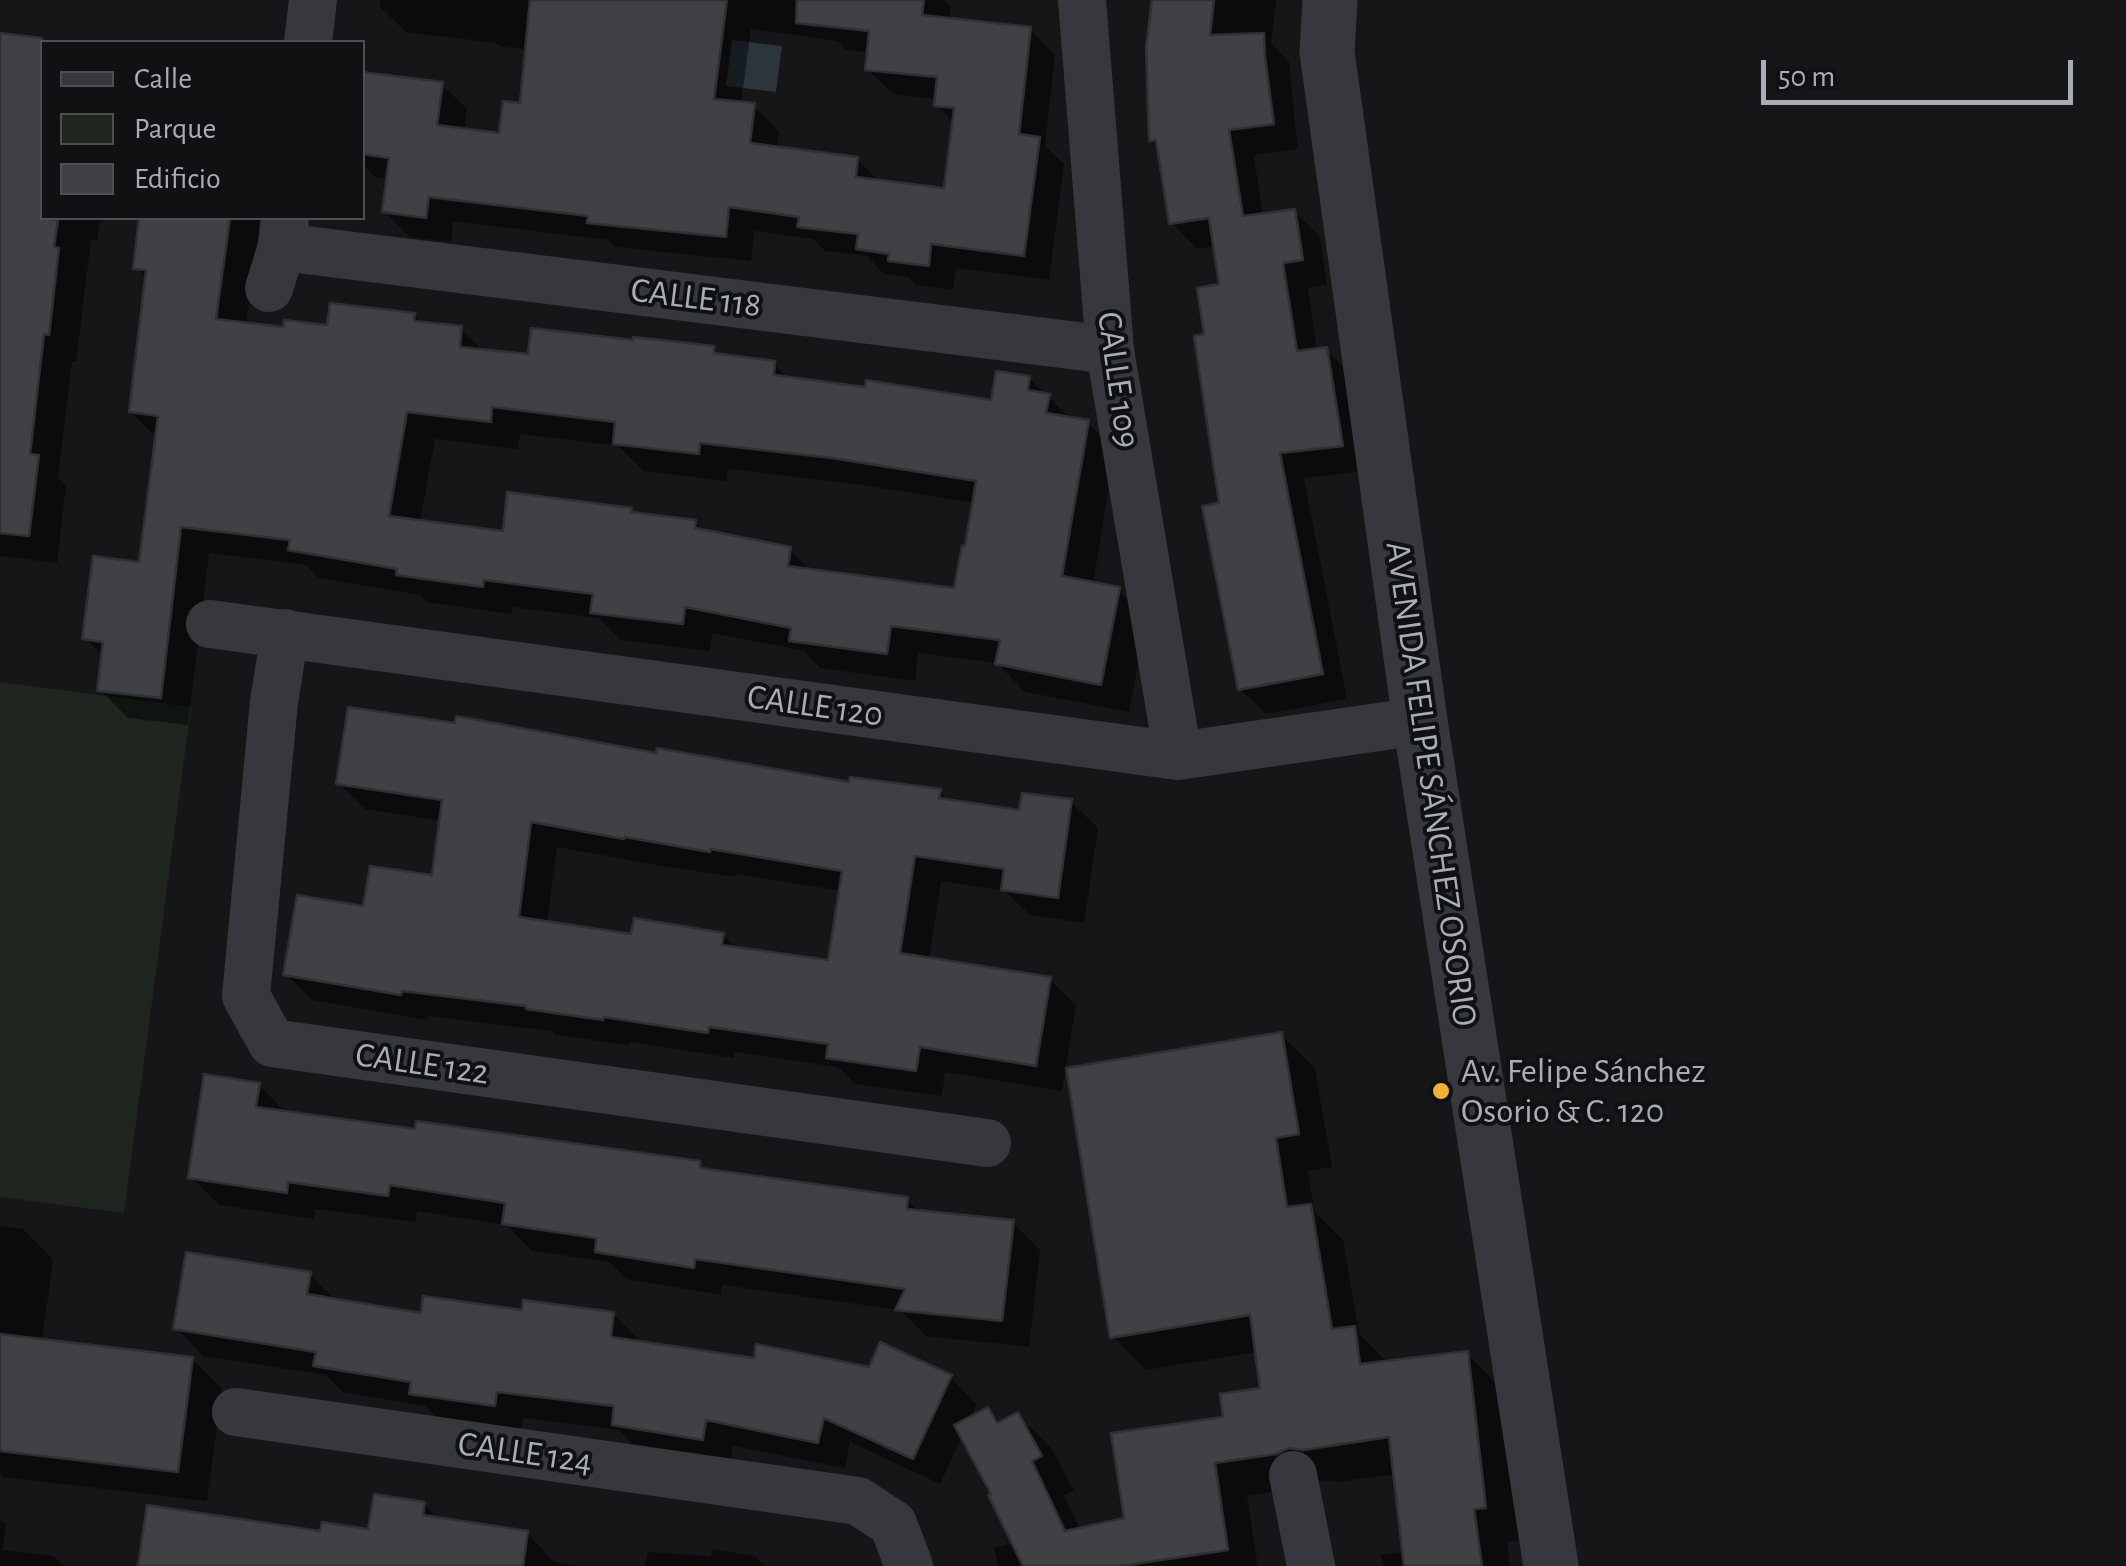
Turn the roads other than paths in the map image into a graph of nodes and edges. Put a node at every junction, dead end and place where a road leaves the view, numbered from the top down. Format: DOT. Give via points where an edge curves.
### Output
graph roads {
  1 [pos="313,0"];
  2 [pos="1082,0"];
  3 [pos="1330,0"];
  4 [pos="308,40"];
  5 [pos="278,251"];
  6 [pos="1110,350"];
  7 [pos="210,624"];
  8 [pos="285,633"];
  9 [pos="1420,721"];
  10 [pos="1178,756"];
  11 [pos="987,1143"];
  12 [pos="236,1412"];
  13 [pos="1293,1475"];
  14 [pos="909,1566"];
  15 [pos="1311,1566"];
  16 [pos="1552,1566"];
  1 -- 4 [label="street"];
  2 -- 6 [label="street, CALLE 109"];
  3 -- 9 [label="street, AVENIDA FELIPE SÁNCHEZ OSORIO" via="1327,52"];
  5 -- 6 [label="street, CALLE 118"];
  6 -- 10 [label="street, CALLE 109"];
  7 -- 8 [label="street, CALLE 120"];
  8 -- 10 [label="street, CALLE 120"];
  8 -- 11 [label="street, CALLE 122" via="246,996 272,1043"];
  9 -- 10 [label="street, CALLE 120"];
  9 -- 16 [label="street, AVENIDA FELIPE SÁNCHEZ OSORIO"];
  12 -- 14 [label="street, CALLE 124" via="858,1500 893,1524"];
  13 -- 15 [label="street"];
}
